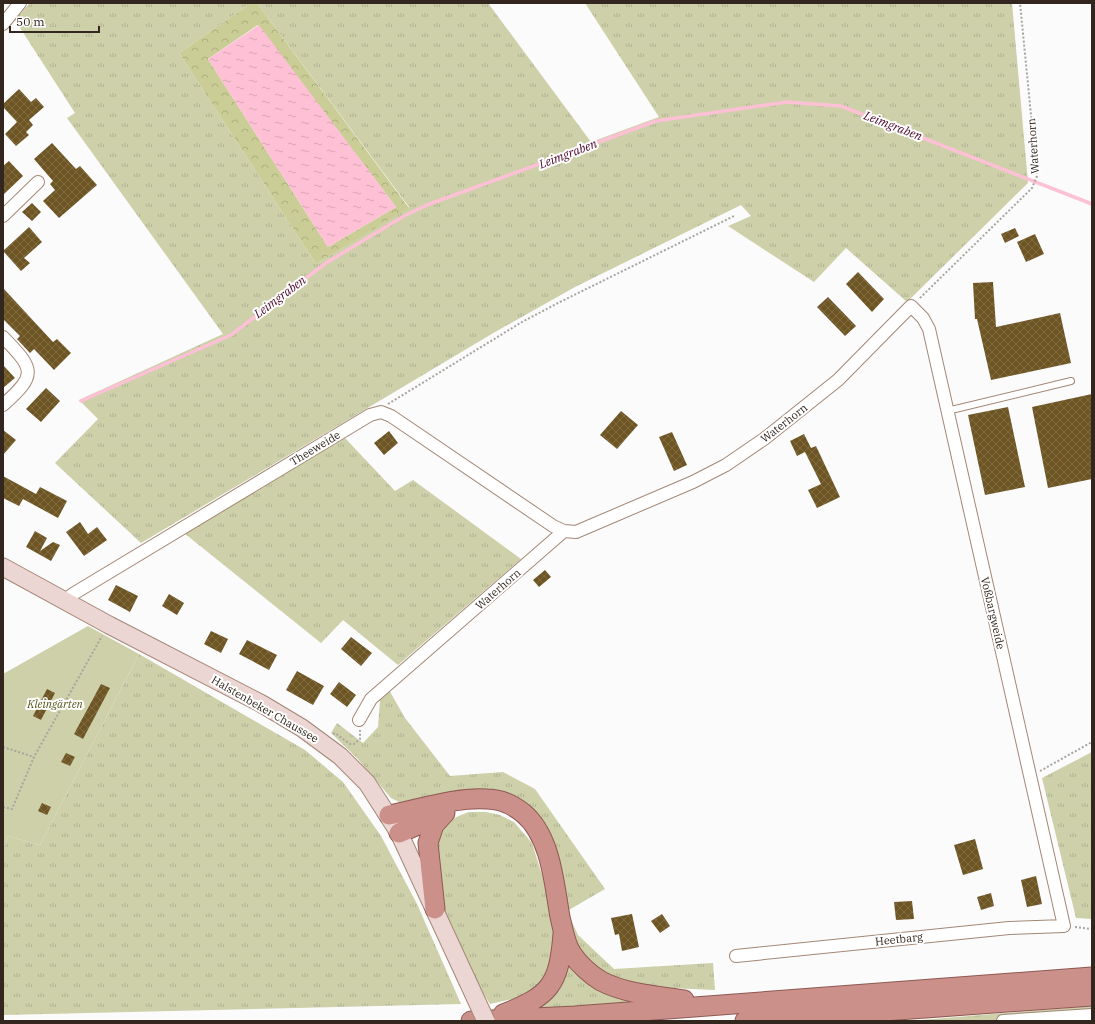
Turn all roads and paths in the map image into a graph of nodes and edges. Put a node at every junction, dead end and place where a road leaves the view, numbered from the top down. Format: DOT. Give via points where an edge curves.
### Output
graph roads {
  1 [pos="20,3"];
  2 [pos="1020,3"];
  3 [pos="3,24"];
  4 [pos="38,182"];
  5 [pos="3,216"];
  6 [pos="734,216"];
  7 [pos="912,306"];
  8 [pos="3,337"];
  9 [pos="1071,381"];
  10 [pos="3,405"];
  11 [pos="947,411"];
  12 [pos="381,412"];
  13 [pos="564,531"];
  14 [pos="3,567"];
  15 [pos="64,601"];
  16 [pos="109,625"];
  17 [pos="359,720"];
  18 [pos="330,735"];
  19 [pos="360,739"];
  20 [pos="1092,742"];
  21 [pos="3,747"];
  22 [pos="34,757"];
  23 [pos="1030,776"];
  24 [pos="474,799"];
  25 [pos="3,807"];
  26 [pos="445,813"];
  27 [pos="389,815"];
  28 [pos="399,833"];
  29 [pos="435,909"];
  30 [pos="1064,926"];
  31 [pos="1092,929"];
  32 [pos="564,932"];
  33 [pos="736,956"];
  34 [pos="1092,976"];
  35 [pos="1092,996"];
  36 [pos="711,1005"];
  37 [pos="1092,1015"];
  38 [pos="481,1021"];
  39 [pos="745,1021"];
  40 [pos="1003,1021"];
  1 -- 3 [label="street"];
  2 -- 7 [label="path, Waterhorn" via="1037,176 1032,188"];
  4 -- 5 [label="street"];
  6 -- 12 [label="path" via="522,322 390,401"];
  7 -- 11 [label="street, Voßbargweide" via="929,329"];
  7 -- 13 [label="street, Waterhorn" via="838,380 764,439 726,465 693,482 576,532"];
  8 -- 10 [label="street" via="24,358 28,376 25,384"];
  9 -- 11 [label="lane"];
  11 -- 23 [label="street, Voßbargweide"];
  12 -- 13 [label="street" via="391,416"];
  12 -- 15 [label="street, Theeweide" via="370,415"];
  13 -- 17 [label="street, Waterhorn" via="371,699"];
  14 -- 15 [label="main road, Halstenbeker Chaussee"];
  15 -- 16 [label="main road, Halstenbeker Chaussee"];
  16 -- 22 [label="path"];
  16 -- 27 [label="main road, Halstenbeker Chaussee" via="262,704 309,732 340,756 367,783"];
  18 -- 19 [label="path" via="335,733 350,744"];
  20 -- 23 [label="path"];
  21 -- 22 [label="path"];
  22 -- 25 [label="path" via="12,809"];
  23 -- 30 [label="street, Voßbargweide"];
  24 -- 26 [label="highway"];
  24 -- 27 [label="highway" via="427,805"];
  24 -- 32 [label="highway" via="488,798 510,804 527,816 538,830 545,846"];
  26 -- 28 [label="highway"];
  26 -- 29 [label="highway" via="434,825 428,843"];
  27 -- 28 [label="main road, Halstenbeker Chaussee"];
  28 -- 29 [label="main road, Halstenbeker Chaussee"];
  29 -- 38 [label="main road, Halstenbeker Chaussee, bridge" via="467,980"];
  30 -- 31 [label="path"];
  30 -- 33 [label="street, Heetbarg" via="1009,928"];
  32 -- 36 [label="highway" via="572,954 601,981 628,990"];
  32 -- 38 [label="highway" via="558,970 545,991 528,1004"];
  34 -- 36 [label="highway"];
  35 -- 39 [label="highway"];
  36 -- 38 [label="highway"];
  37 -- 40 [label="street"];
}
